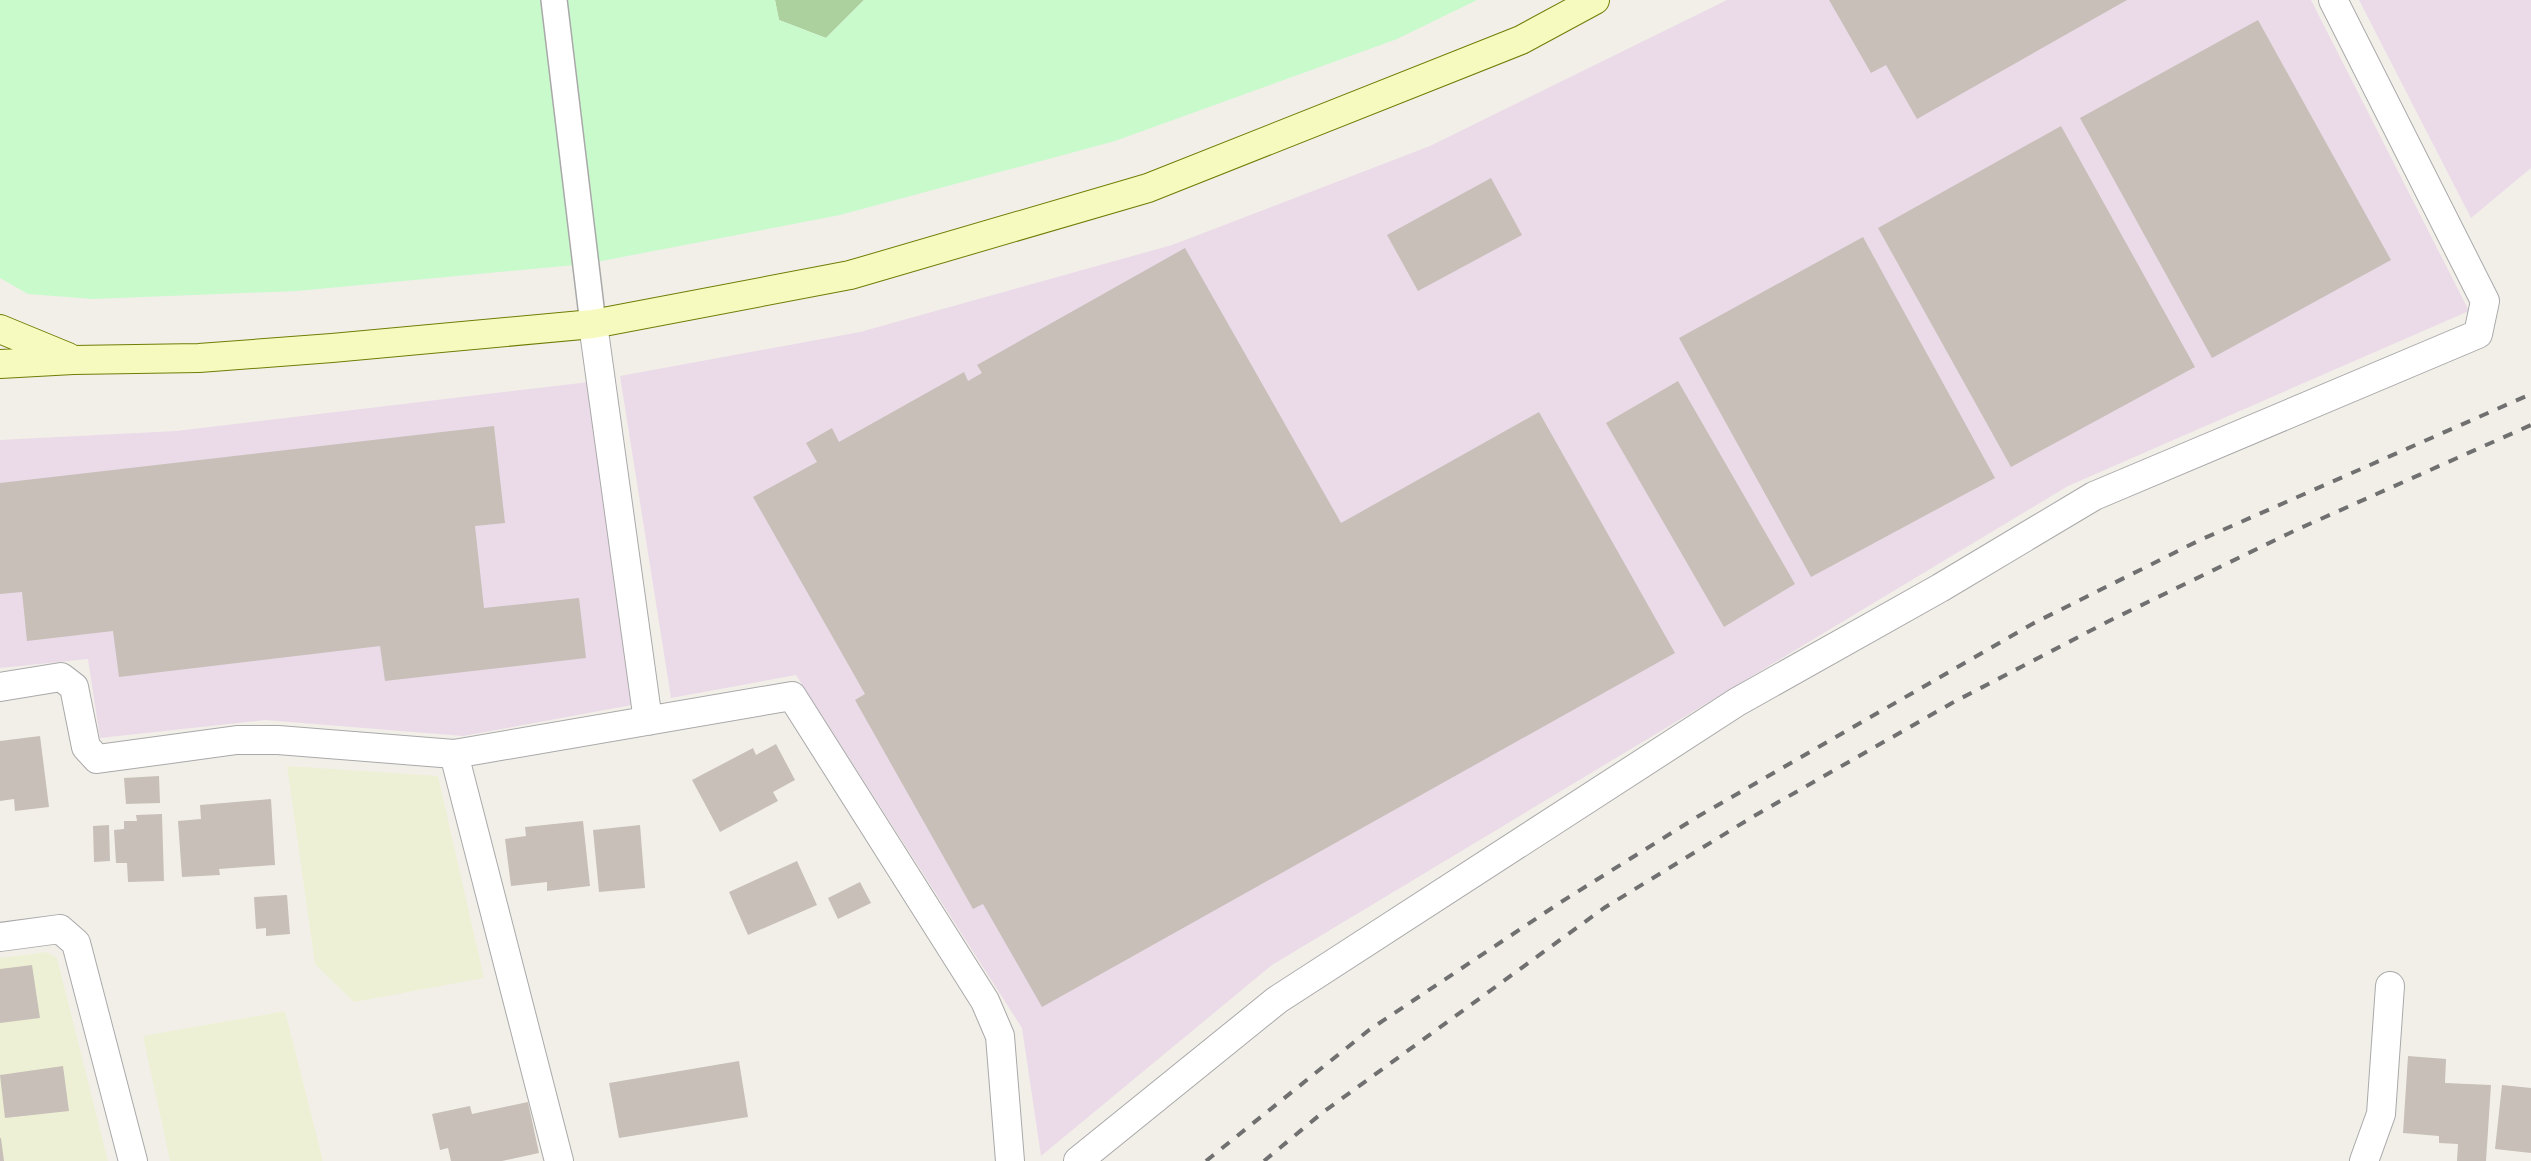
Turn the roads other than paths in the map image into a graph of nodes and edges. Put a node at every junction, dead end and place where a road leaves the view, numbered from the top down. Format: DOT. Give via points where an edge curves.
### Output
graph roads {
  1 [pos="554,0"];
  2 [pos="1595,0"];
  3 [pos="2333,0"];
  4 [pos="593,324"];
  5 [pos="0,329"];
  6 [pos="73,360"];
  7 [pos="0,364"];
  8 [pos="0,686"];
  9 [pos="648,721"];
  10 [pos="454,754"];
  11 [pos="0,937"];
  12 [pos="2390,986"];
  13 [pos="132,1161"];
  14 [pos="559,1161"];
  15 [pos="1010,1161"];
  16 [pos="1078,1161"];
  17 [pos="2364,1161"];
  1 -- 4 [label="lane"];
  2 -- 4 [label="street" via="1521,40 1148,188 850,275"];
  3 -- 16 [label="street" via="2485,301 2478,334 2094,496 1940,588 1737,702 1278,1000"];
  4 -- 6 [label="street" via="199,358"];
  4 -- 9 [label="street"];
  5 -- 6 [label="street"];
  6 -- 7 [label="street"];
  8 -- 10 [label="street" via="61,677 74,687 86,748 97,759 236,740 278,740"];
  9 -- 10 [label="street"];
  9 -- 15 [label="street" via="792,696 985,1001 1000,1036"];
  10 -- 14 [label="street"];
  11 -- 13 [label="street" via="60,929 76,943"];
  12 -- 17 [label="street" via="2381,1114"];
}
